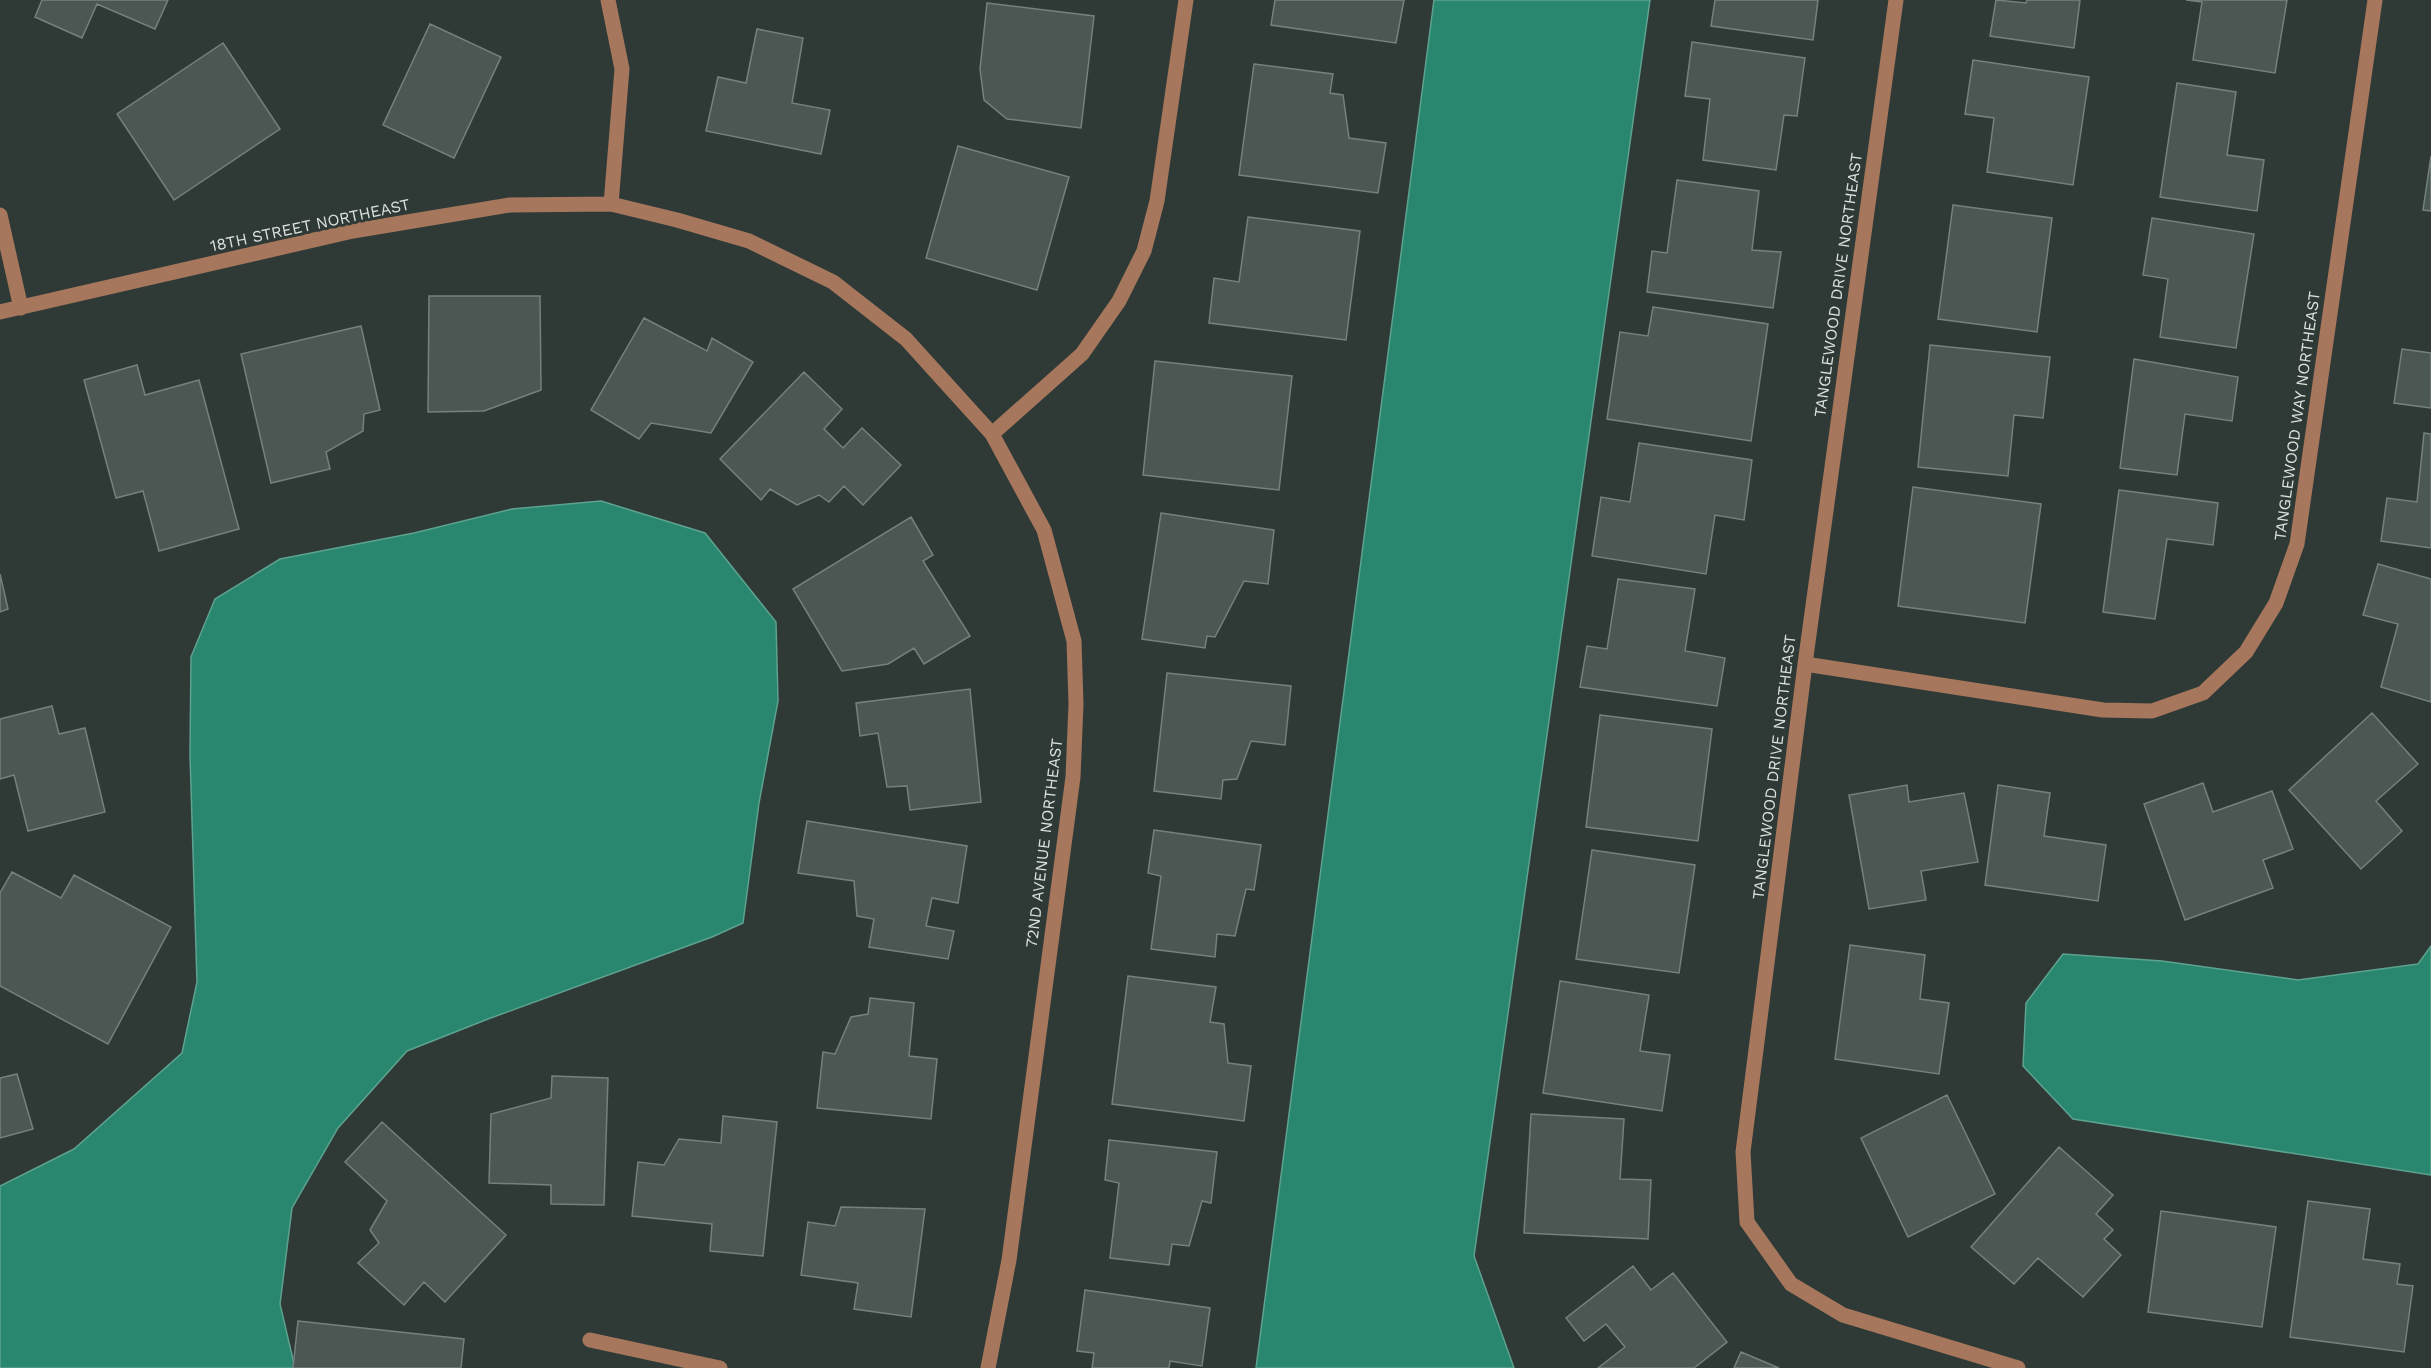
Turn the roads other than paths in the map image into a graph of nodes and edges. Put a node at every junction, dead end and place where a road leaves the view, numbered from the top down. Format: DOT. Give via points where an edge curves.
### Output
graph roads {
  1 [pos="608,0"];
  2 [pos="1186,0"];
  3 [pos="1896,0"];
  4 [pos="2375,0"];
  5 [pos="610,204"];
  6 [pos="0,215"];
  7 [pos="21,308"];
  8 [pos="0,312"];
  9 [pos="992,434"];
  10 [pos="1805,664"];
  11 [pos="590,1340"];
  12 [pos="720,1368"];
  13 [pos="988,1368"];
  14 [pos="2018,1368"];
  1 -- 5 [label="street" via="622,69"];
  2 -- 9 [label="street" via="1157,201 1143,251 1119,301 1082,354"];
  3 -- 10 [label="street, TANGLEWOOD DRIVE NORTHEAST"];
  4 -- 10 [label="street, TANGLEWOOD WAY NORTHEAST" via="2297,544 2276,603 2246,652 2203,693 2152,711 2103,710"];
  5 -- 7 [label="street, 18TH STREET NORTHEAST" via="510,205 353,231"];
  5 -- 9 [label="street, 18TH STREET NORTHEAST" via="749,241 833,282 906,339"];
  6 -- 7 [label="street"];
  7 -- 8 [label="street, 18TH STREET NORTHEAST"];
  9 -- 13 [label="street, 72ND AVENUE NORTHEAST" via="1044,530 1074,641 1076,704 1073,777 1009,1260"];
  10 -- 14 [label="street, TANGLEWOOD DRIVE NORTHEAST" via="1743,1152 1747,1222 1791,1284 1843,1315"];
  11 -- 12 [label="street"];
}
